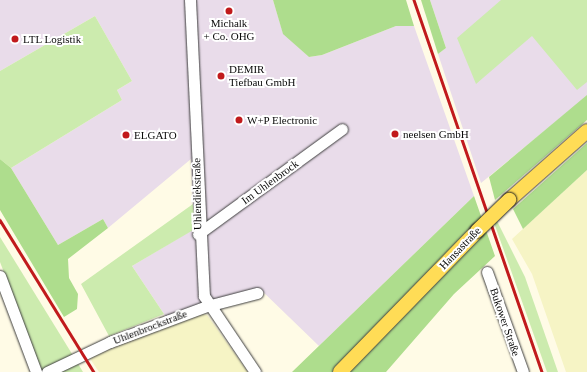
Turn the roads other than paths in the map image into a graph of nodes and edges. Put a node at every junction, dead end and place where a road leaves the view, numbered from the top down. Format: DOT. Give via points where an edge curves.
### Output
graph roads {
  1 [pos="190,0"];
  2 [pos="342,129"];
  3 [pos="587,131"];
  4 [pos="198,234"];
  5 [pos="488,272"];
  6 [pos="0,276"];
  7 [pos="257,293"];
  8 [pos="207,306"];
  9 [pos="36,372"];
  10 [pos="47,372"];
  11 [pos="255,372"];
  12 [pos="340,372"];
  13 [pos="523,372"];
  1 -- 4 [label="street, Uhlendiekstraße"];
  2 -- 4 [label="street, Im Uhlenbrock"];
  3 -- 12 [label="main road, Hansastraße, bridge" via="476,231"];
  4 -- 8 [label="street, Uhlendiekstraße"];
  5 -- 13 [label="street, Bukower Straße"];
  6 -- 9 [label="street"];
  7 -- 8 [label="street, Uhlenbrockstraße"];
  8 -- 10 [label="street, Uhlenbrockstraße" via="110,342"];
  8 -- 11 [label="street, Uhlendiekstraße"];
}
